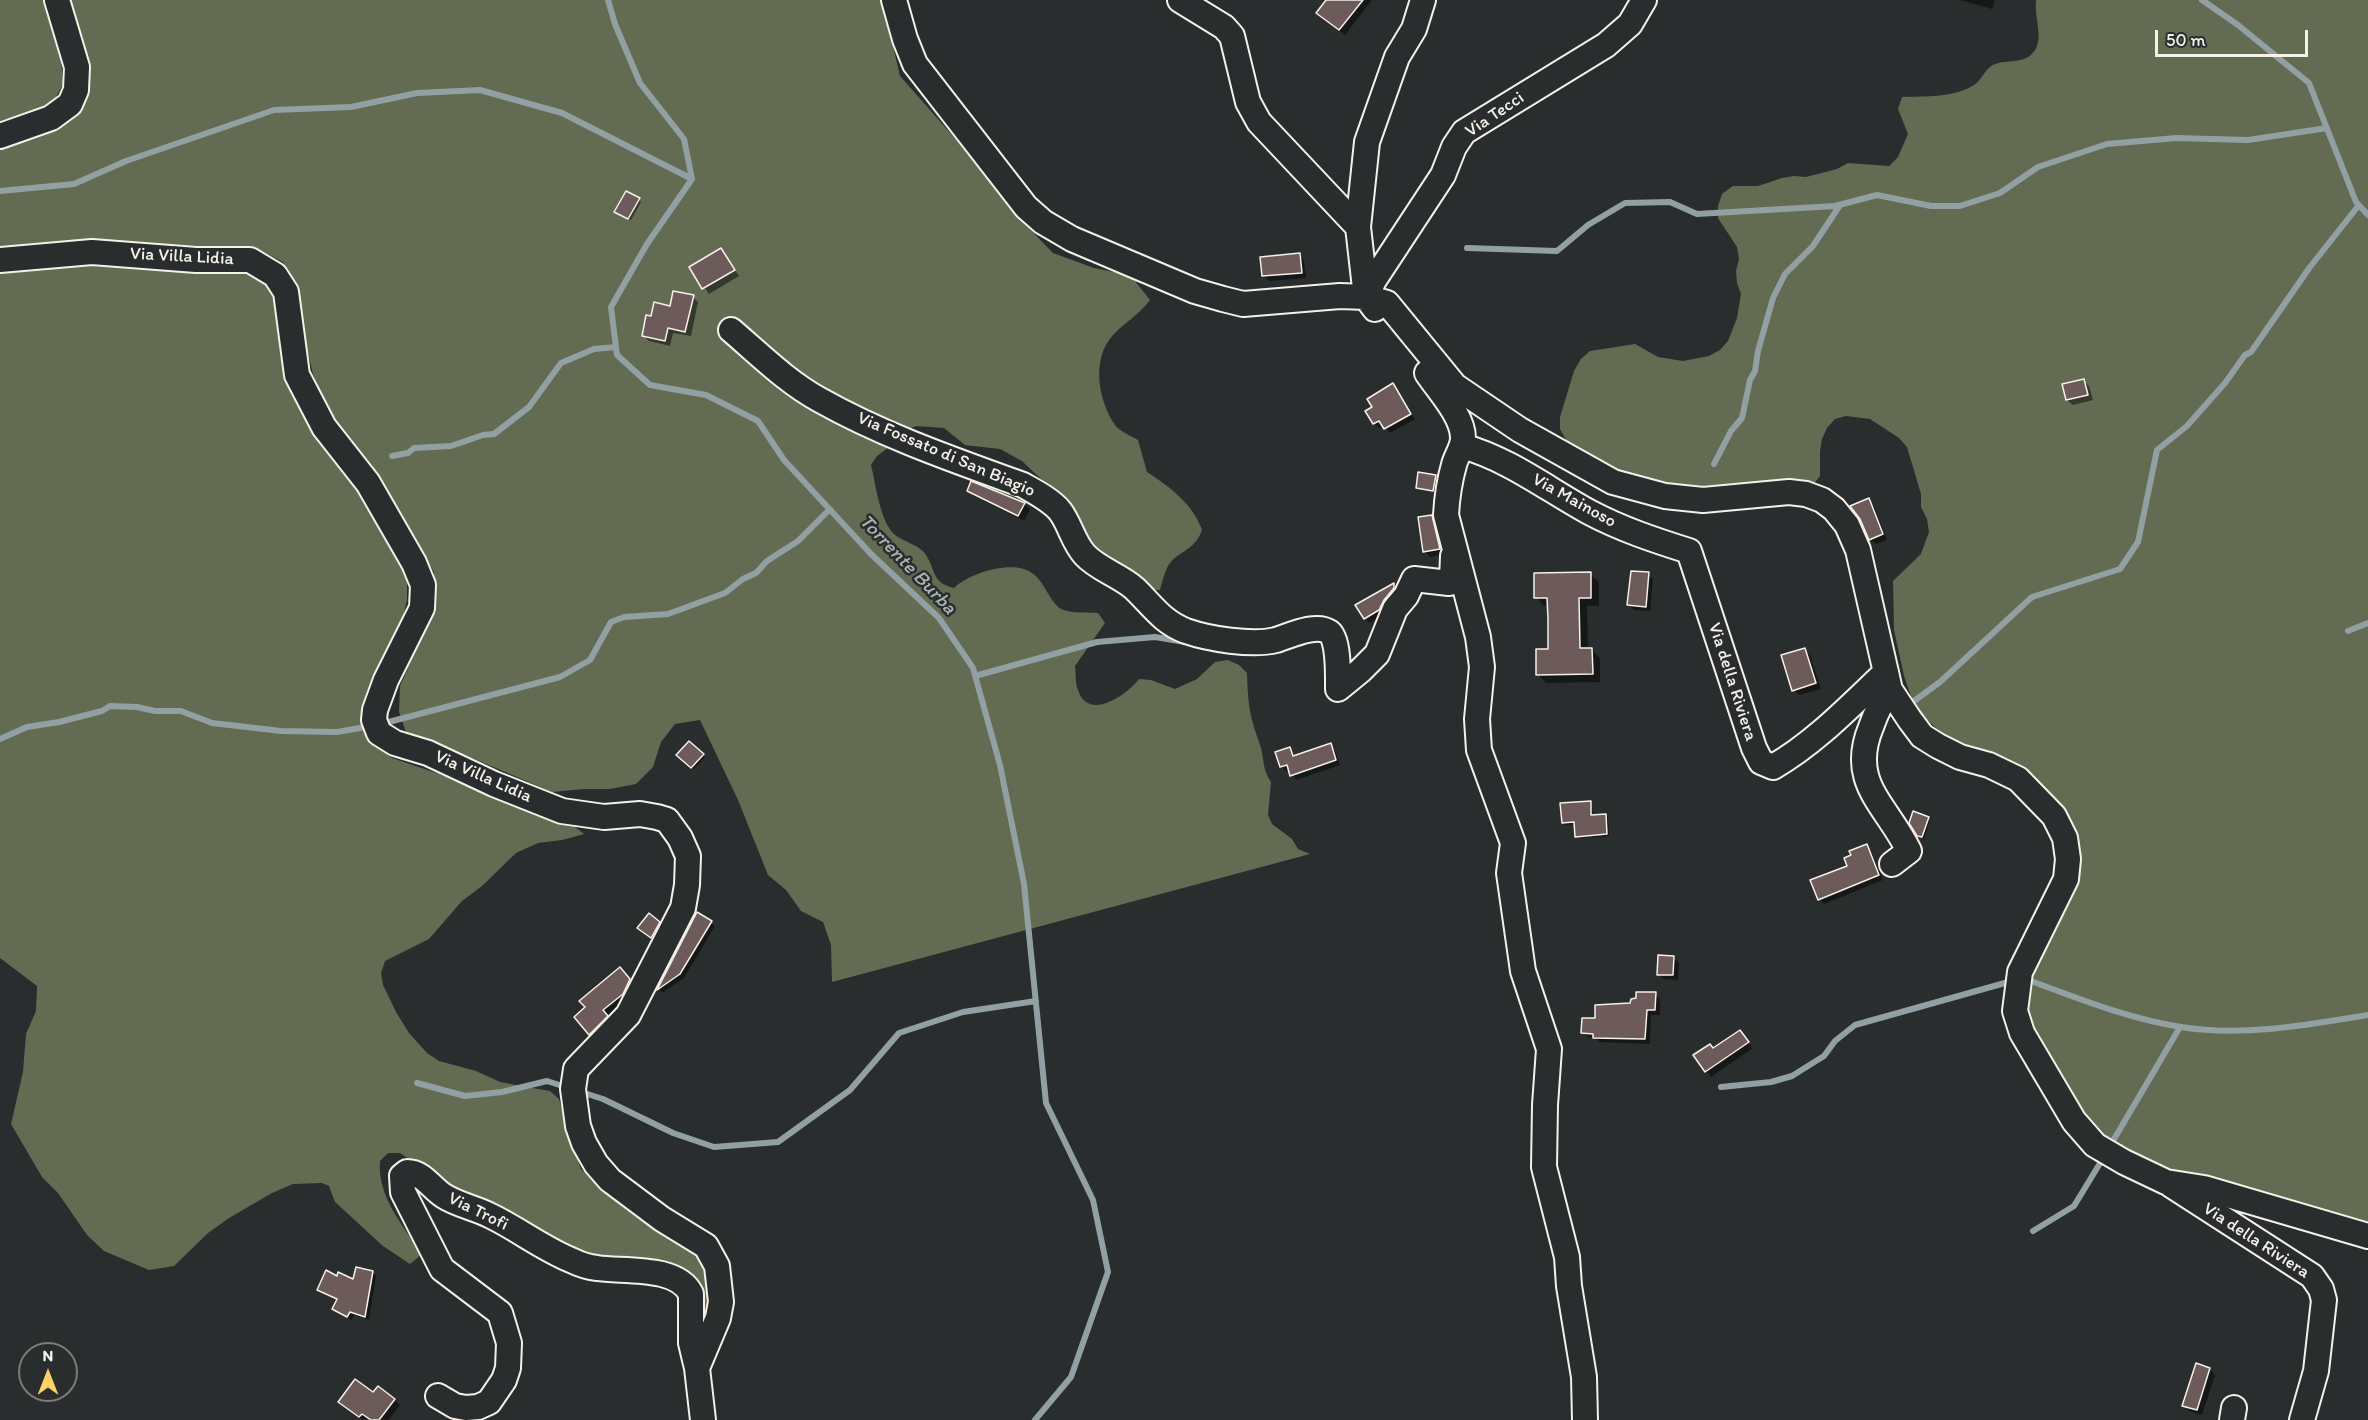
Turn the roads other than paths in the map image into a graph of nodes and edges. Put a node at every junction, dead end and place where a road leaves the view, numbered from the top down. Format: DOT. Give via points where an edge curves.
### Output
graph roads {
  1 [pos="57,0"];
  2 [pos="894,0"];
  3 [pos="1180,0"];
  4 [pos="1424,0"];
  5 [pos="1644,0"];
  6 [pos="0,136"];
  7 [pos="1358,227"];
  8 [pos="0,260"];
  9 [pos="1366,297"];
  10 [pos="731,330"];
  11 [pos="1462,446"];
  12 [pos="1454,549"];
  13 [pos="1689,550"];
  14 [pos="1888,681"];
  15 [pos="1892,864"];
  16 [pos="2166,1182"];
  17 [pos="2368,1236"];
  18 [pos="697,1368"];
  19 [pos="438,1396"];
  20 [pos="703,1420"];
  21 [pos="1585,1420"];
  22 [pos="2302,1420"];
  1 -- 6 [label="street" via="77,68 76,90 70,104 51,118"];
  2 -- 9 [label="street" via="915,64 1011,190 1043,222 1072,239 1195,291 1243,304"];
  3 -- 7 [label="street" via="1232,36 1248,102 1259,122"];
  4 -- 7 [label="street" via="1414,29 1397,57 1367,142"];
  5 -- 9 [label="street, Via Tecci" via="1630,24 1606,45 1464,132 1443,175"];
  7 -- 9 [label="street"];
  8 -- 18 [label="street, Via Villa Lidia" via="92,252 250,260 276,275 286,292 297,375 324,427 368,483 423,585 422,608 375,710 379,733 562,811 603,817 657,817 667,820 680,838 688,856 683,908 628,1015 576,1069 573,1089 578,1126 596,1164 610,1180 706,1246 713,1256 720,1277 721,1302"];
  9 -- 11 [label="street" via="1418,360 1450,407 1460,426"];
  9 -- 14 [label="street" via="1387,303 1455,386 1520,430 1613,482 1665,496 1703,500 1789,492 1822,500 1847,525 1858,550"];
  10 -- 12 [label="street, Via Fossato di San Biagio" via="819,400 922,448 1038,493 1060,510 1086,556 1133,587 1172,626 1197,635 1251,643 1276,640 1294,632 1330,632 1337,657 1338,689 1377,654 1395,609 1414,579 1449,583 1452,580"];
  11 -- 12 [label="street" via="1447,495 1446,515"];
  11 -- 13 [label="street, Via Mainoso" via="1487,453 1590,512 1641,536"];
  12 -- 21 [label="street" via="1478,637 1482,667 1477,718 1479,750 1514,843 1509,873 1523,971 1549,1049 1544,1167 1567,1257 1584,1377"];
  13 -- 14 [label="street, Via della Riviera" via="1761,762 1773,767 1786,760 1846,709"];
  14 -- 15 [label="street" via="1862,755 1868,783 1909,851"];
  14 -- 16 [label="street" via="1922,736 1960,757 1989,765 2018,780 2054,816 2065,838 2066,879 2020,972 2017,1023 2074,1121 2095,1145"];
  16 -- 17 [label="street" via="2204,1188"];
  16 -- 22 [label="street, Via della Riviera" via="2307,1272 2321,1289 2324,1300 2316,1371"];
  18 -- 19 [label="street, Via Trofi" via="691,1343 691,1294 683,1284 658,1272 599,1268 572,1261 491,1216 444,1197 419,1175 407,1172 402,1176 403,1192 442,1269 500,1313 509,1343 504,1380 489,1402 466,1408"];
  18 -- 20 [label="street, Via Villa Lidia"];
}
